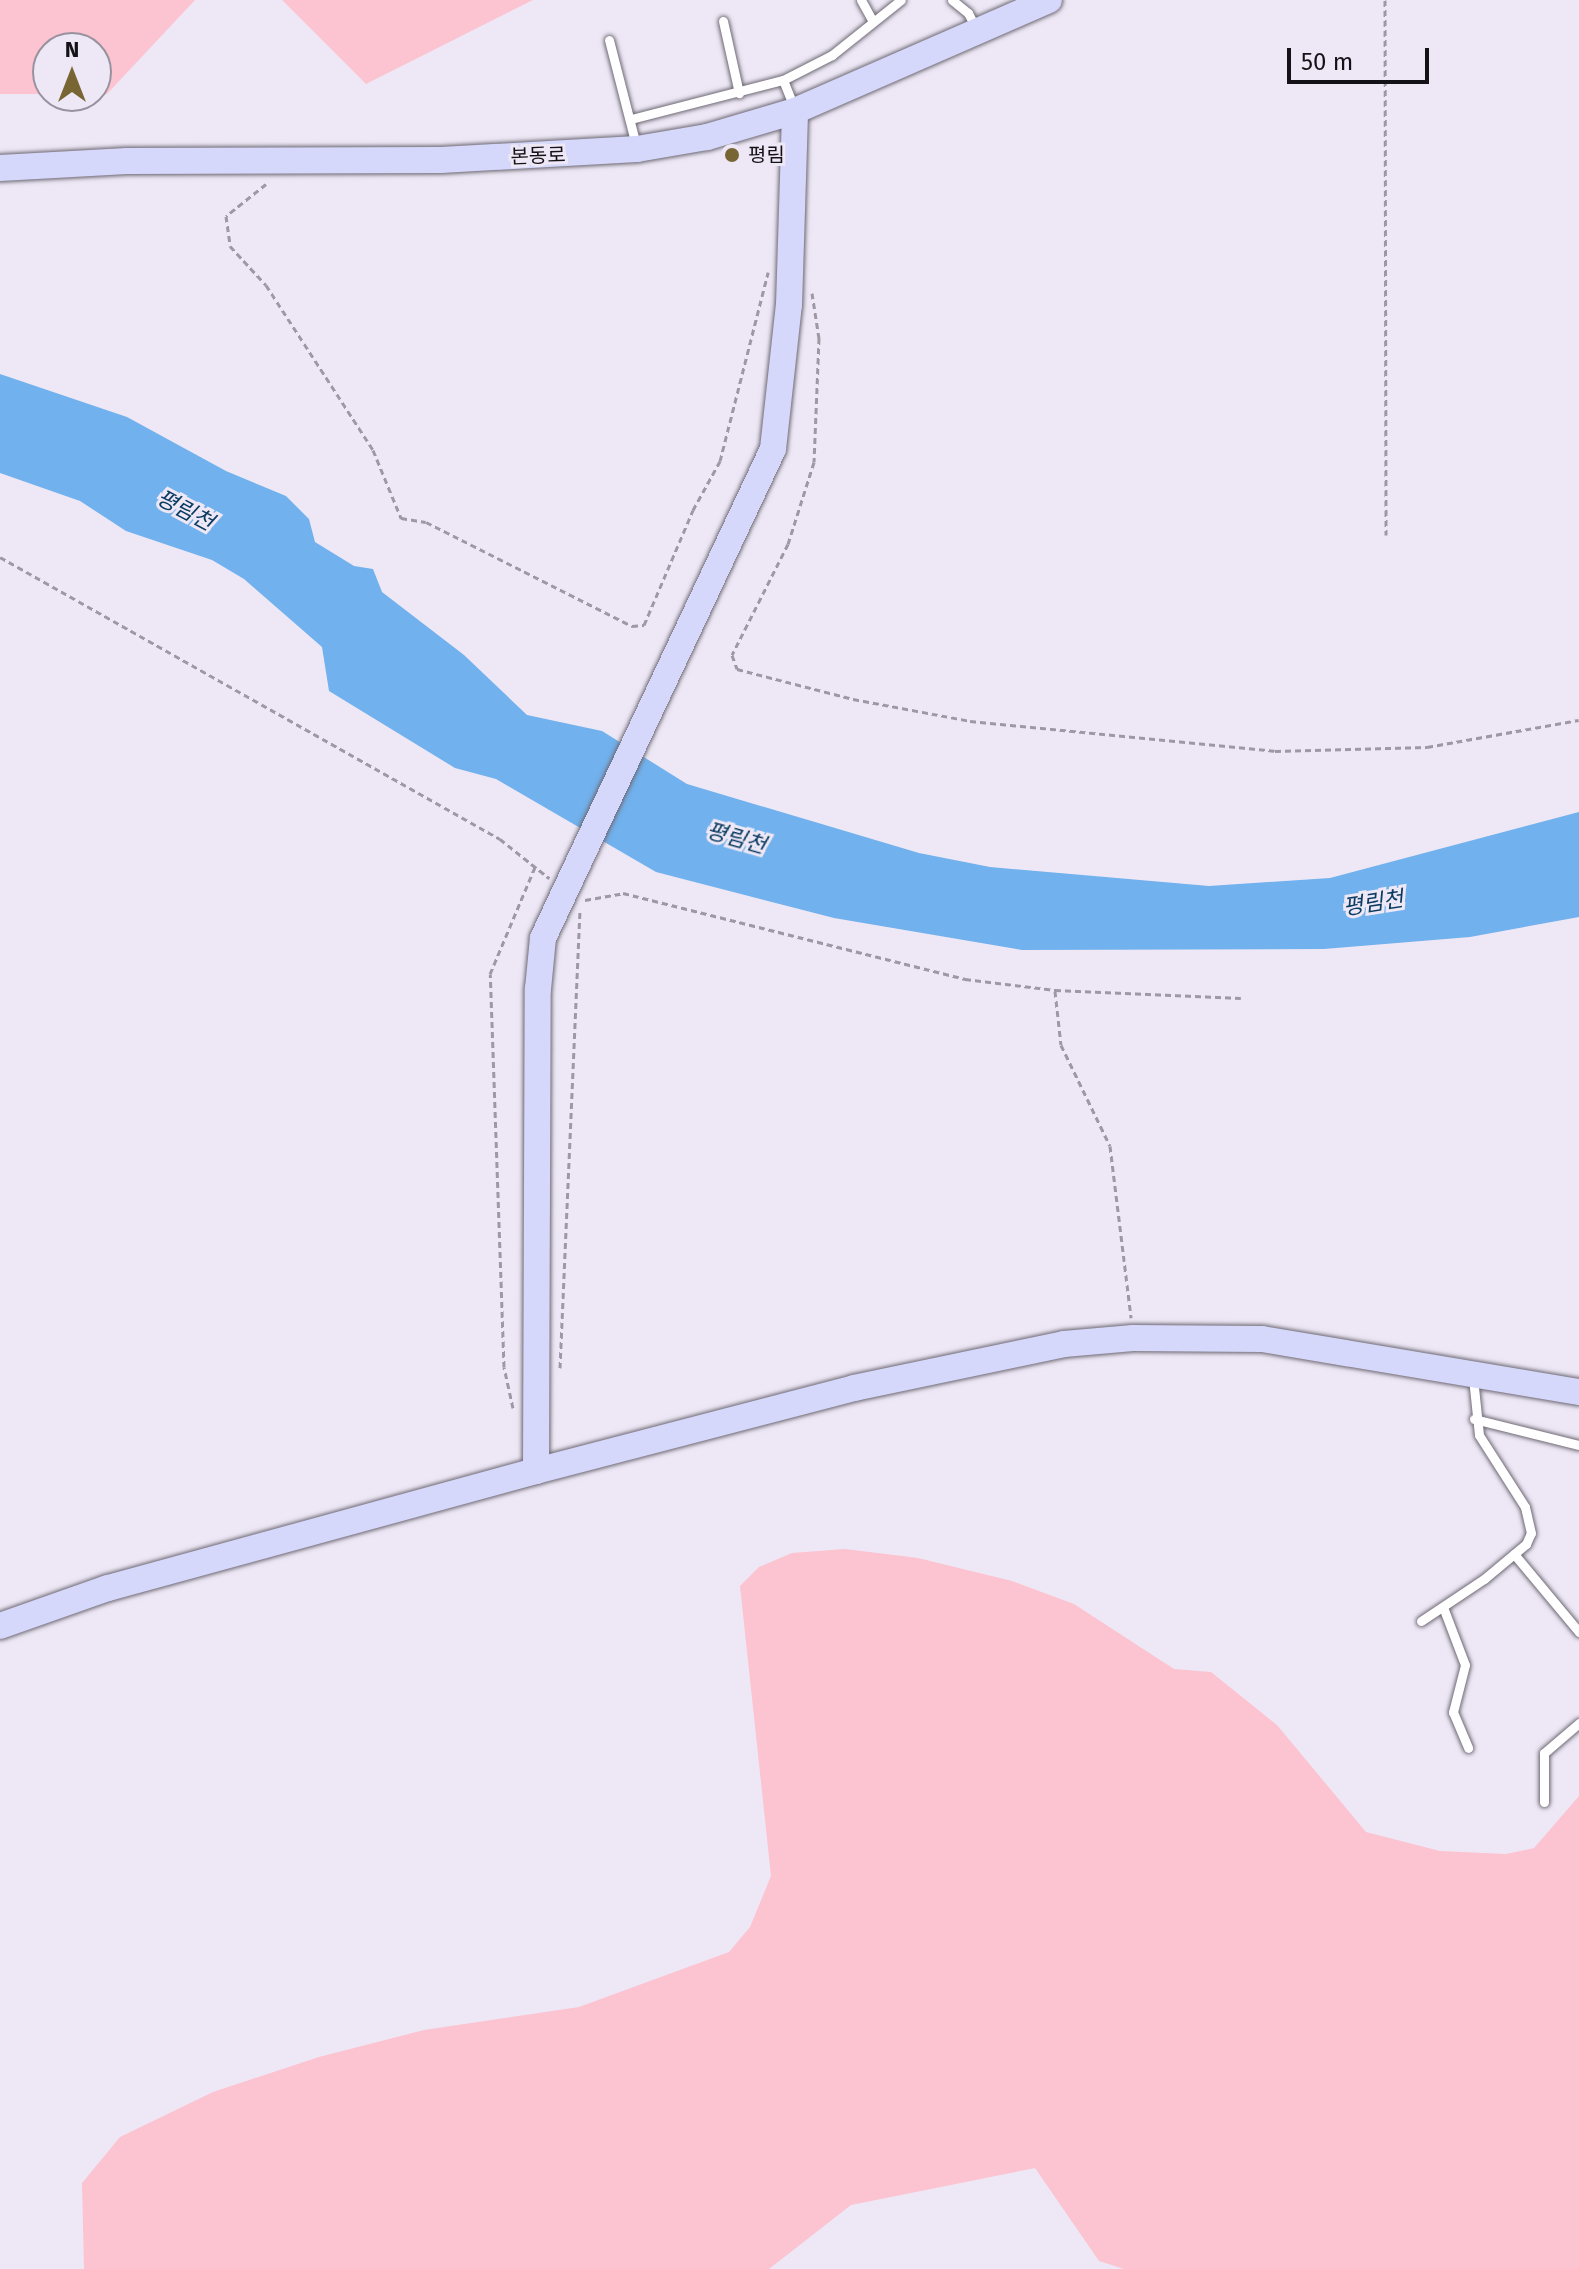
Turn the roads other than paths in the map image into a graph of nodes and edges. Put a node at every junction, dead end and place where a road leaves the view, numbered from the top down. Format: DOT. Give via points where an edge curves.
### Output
graph roads {
  1 [pos="861,0"];
  2 [pos="901,0"];
  3 [pos="952,0"];
  4 [pos="1049,0"];
  5 [pos="872,20"];
  6 [pos="723,21"];
  7 [pos="978,32"];
  8 [pos="609,40"];
  9 [pos="783,80"];
  10 [pos="739,93"];
  11 [pos="795,111"];
  12 [pos="631,119"];
  13 [pos="637,149"];
  14 [pos="0,168"];
  15 [pos="1473,1373"];
  16 [pos="1579,1392"];
  17 [pos="1474,1419"];
  18 [pos="1579,1445"];
  19 [pos="536,1471"];
  20 [pos="1514,1554"];
  21 [pos="1443,1607"];
  22 [pos="1421,1621"];
  23 [pos="0,1626"];
  24 [pos="1579,1632"];
  25 [pos="1579,1723"];
  26 [pos="1468,1748"];
  27 [pos="1544,1802"];
  1 -- 5 [label="lane"];
  2 -- 5 [label="lane"];
  3 -- 7 [label="lane" via="968,13"];
  4 -- 7 [label="street, 본동로"];
  5 -- 9 [label="lane" via="832,55"];
  6 -- 10 [label="lane"];
  7 -- 11 [label="street, 본동로"];
  8 -- 12 [label="lane"];
  9 -- 10 [label="lane"];
  9 -- 11 [label="lane"];
  10 -- 12 [label="lane"];
  11 -- 13 [label="street, 본동로" via="707,137"];
  11 -- 19 [label="street" via="784,378 773,449 543,938 538,989"];
  12 -- 13 [label="lane"];
  13 -- 14 [label="street, 본동로"];
  15 -- 16 [label="street"];
  15 -- 17 [label="lane"];
  15 -- 19 [label="street" via="1262,1339 1133,1338 1064,1344 941,1369"];
  17 -- 18 [label="lane"];
  17 -- 20 [label="lane" via="1485,1448 1531,1521 1526,1544"];
  19 -- 23 [label="street" via="124,1584"];
  20 -- 21 [label="lane"];
  20 -- 24 [label="lane"];
  21 -- 22 [label="lane"];
  21 -- 26 [label="lane" via="1465,1665 1453,1712"];
  25 -- 27 [label="lane" via="1560,1734 1544,1753"];
}
